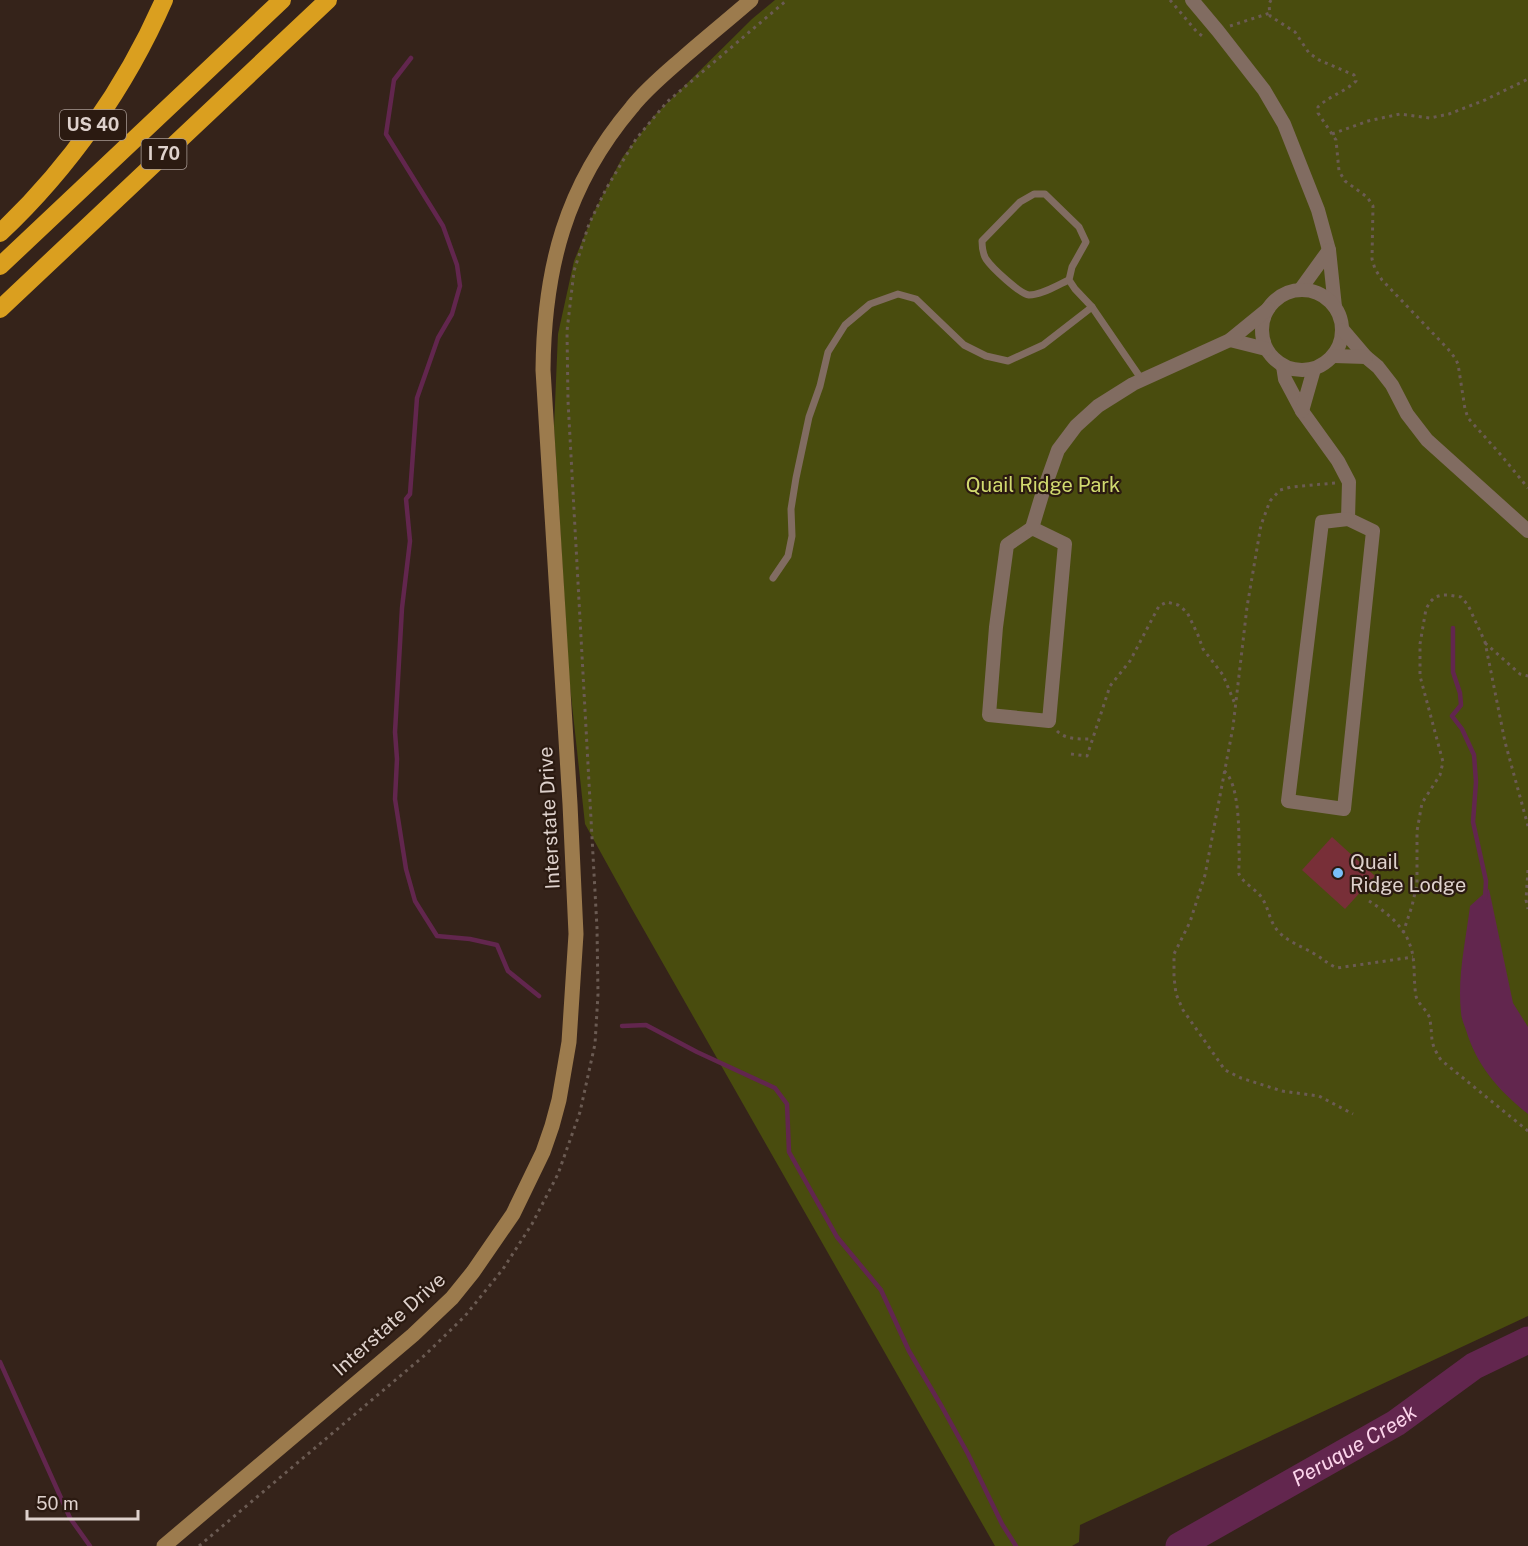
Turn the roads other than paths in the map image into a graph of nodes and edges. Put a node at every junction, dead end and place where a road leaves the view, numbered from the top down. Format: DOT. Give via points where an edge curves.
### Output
graph roads {
  1 [pos="164,0"];
  2 [pos="282,0"];
  3 [pos="328,0"];
  4 [pos="752,0"];
  5 [pos="1192,0"];
  6 [pos="0,233"];
  7 [pos="1329,250"];
  8 [pos="0,266"];
  9 [pos="1069,280"];
  10 [pos="1300,290"];
  11 [pos="1092,307"];
  12 [pos="1335,307"];
  13 [pos="0,309"];
  14 [pos="1268,309"];
  15 [pos="1343,330"];
  16 [pos="1230,340"];
  17 [pos="1266,349"];
  18 [pos="1334,356"];
  19 [pos="1366,357"];
  20 [pos="1283,366"];
  21 [pos="1314,369"];
  22 [pos="1142,380"];
  23 [pos="1302,411"];
  24 [pos="1348,519"];
  25 [pos="1032,528"];
  26 [pos="1528,531"];
  27 [pos="773,578"];
  28 [pos="164,1546"];
  1 -- 6 [label="highway, US 40" via="125,77 90,130 56,175"];
  2 -- 8 [label="highway, I 70"];
  3 -- 13 [label="highway, I 70"];
  4 -- 28 [label="main road, Interstate Drive" via="649,88 615,128 574,198 552,269 544,318 543,370 576,934 569,1042 559,1100 543,1152 513,1214 452,1298"];
  5 -- 7 [label="street" via="1264,90 1284,124 1318,210"];
  7 -- 10 [label="street"];
  7 -- 12 [label="street"];
  9 -- 9 [label="lane" via="1086,242 1078,227 1045,194 1034,194 1020,202 982,241 985,258 1027,295"];
  9 -- 11 [label="lane"];
  10 -- 12 [label="street" via="1325,297"];
  10 -- 14 [label="street" via="1277,299"];
  11 -- 22 [label="lane"];
  11 -- 27 [label="lane" via="1043,345 1008,361 964,345 916,299 898,294 870,304 845,325 828,352 809,417 791,509 788,556"];
  12 -- 15 [label="street"];
  14 -- 16 [label="street"];
  14 -- 17 [label="street" via="1262,328"];
  15 -- 18 [label="street"];
  15 -- 19 [label="street"];
  16 -- 17 [label="street"];
  16 -- 22 [label="street"];
  17 -- 20 [label="street"];
  18 -- 19 [label="street"];
  18 -- 21 [label="street"];
  19 -- 26 [label="street" via="1392,385 1427,440"];
  20 -- 21 [label="street"];
  20 -- 23 [label="street" via="1285,379"];
  21 -- 23 [label="street"];
  22 -- 25 [label="street" via="1098,406 1058,450"];
  23 -- 24 [label="street" via="1349,482"];
  24 -- 24 [label="street" via="1322,522 1288,801 1344,809 1373,531"];
  25 -- 25 [label="street" via="1007,545 988,715 1049,721 1065,544"];
}
